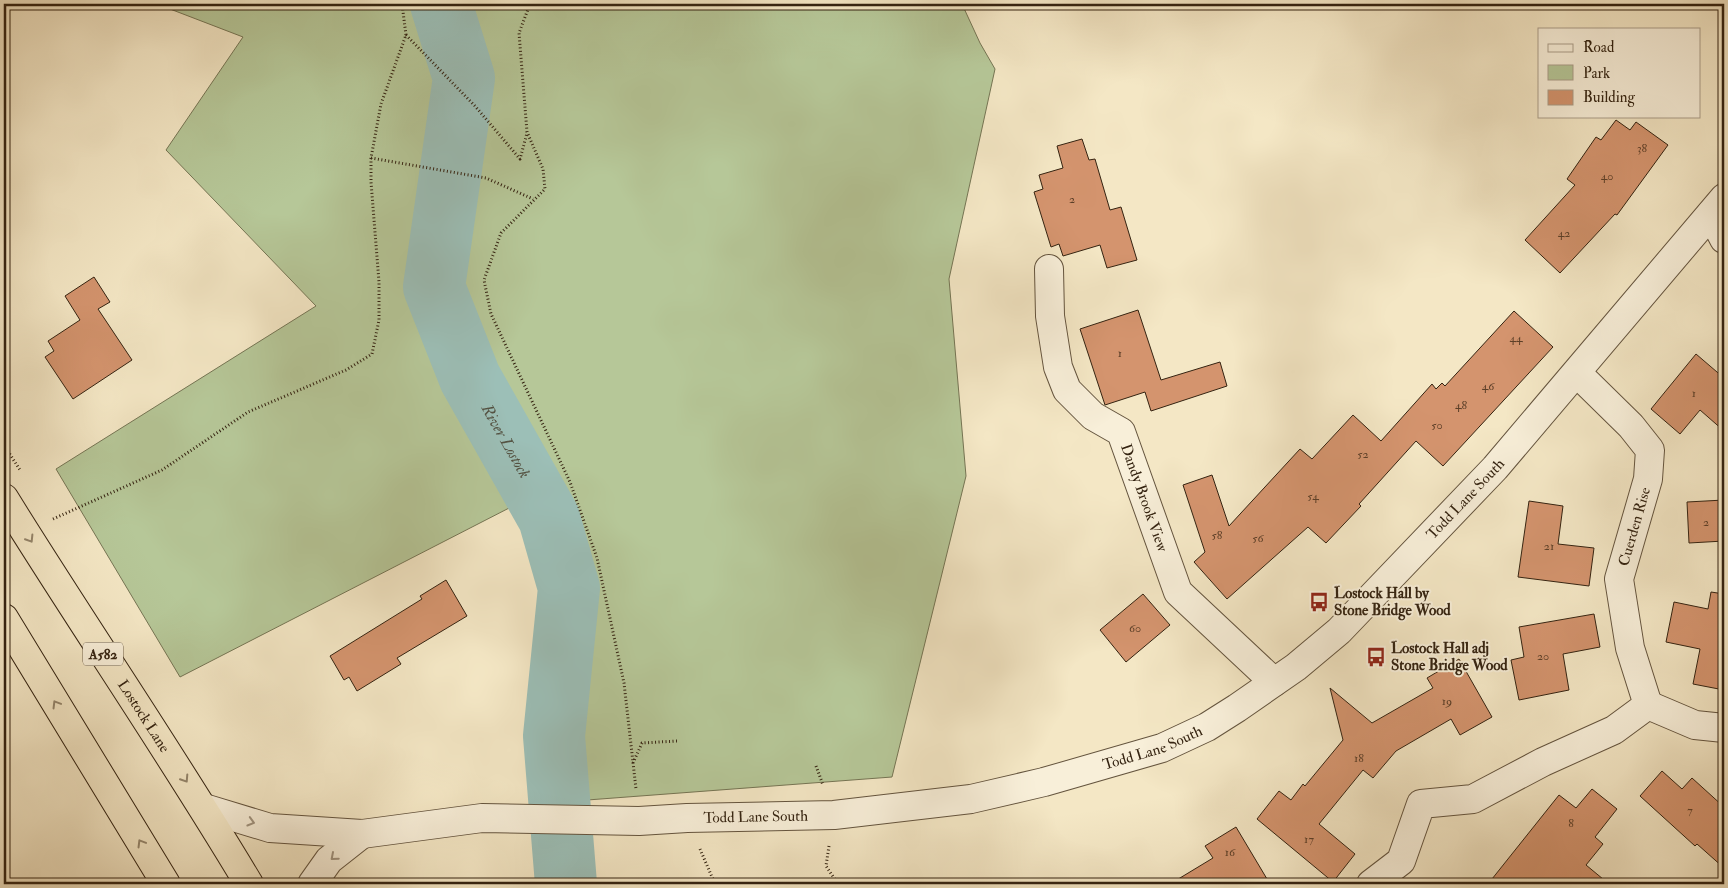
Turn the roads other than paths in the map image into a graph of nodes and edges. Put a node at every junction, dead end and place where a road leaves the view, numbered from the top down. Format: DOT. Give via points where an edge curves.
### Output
graph roads {
  1 [pos="1718,206"];
  2 [pos="1724,239"];
  3 [pos="1049,269"];
  4 [pos="1577,373"];
  5 [pos="4,498"];
  6 [pos="4,618"];
  7 [pos="1274,682"];
  8 [pos="1648,706"];
  9 [pos="1724,728"];
  10 [pos="204,808"];
  11 [pos="362,834"];
  12 [pos="166,884"];
  13 [pos="249,884"];
  14 [pos="312,884"];
  15 [pos="1370,884"];
  1 -- 2 [label="street"];
  1 -- 4 [label="street, Todd Lane South"];
  3 -- 7 [label="street, Dandy Brook View" via="1050,316 1058,367 1067,390 1092,416 1121,432 1178,592"];
  4 -- 7 [label="street, Todd Lane South" via="1495,468 1339,631"];
  4 -- 8 [label="street, Cuerden Rise" via="1631,426 1650,450 1648,480 1619,579 1630,648"];
  5 -- 10 [label="highway, Lostock Lane / A582, one-way"];
  12 -- 6 [label="highway, one-way"];
  7 -- 11 [label="street, Todd Lane South" via="1207,727 1162,748 971,800 834,815 639,821 482,818"];
  8 -- 9 [label="street" via="1695,725"];
  8 -- 15 [label="street" via="1614,730 1472,799 1421,804 1401,861"];
  10 -- 11 [label="street, Todd Lane South, one-way" via="270,828"];
  10 -- 13 [label="highway, Lostock Lane / A582"];
  11 -- 14 [label="street, one-way" via="330,860"];
}
